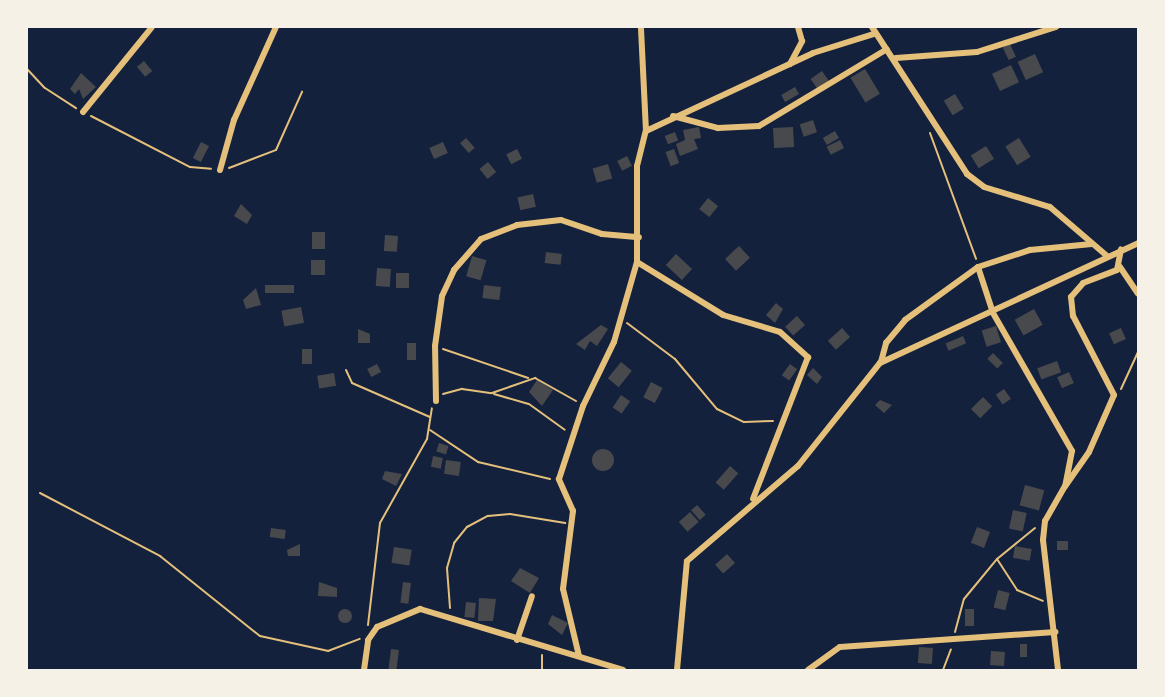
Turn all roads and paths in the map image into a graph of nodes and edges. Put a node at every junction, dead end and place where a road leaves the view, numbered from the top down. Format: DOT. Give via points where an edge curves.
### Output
graph roads {
  1 [pos="152,27"];
  2 [pos="276,27"];
  3 [pos="640,27"];
  4 [pos="798,27"];
  5 [pos="1056,27"];
  6 [pos="873,31"];
  7 [pos="887,49"];
  8 [pos="896,58"];
  9 [pos="790,64"];
  10 [pos="27,69"];
  11 [pos="302,92"];
  12 [pos="83,112"];
  13 [pos="927,113"];
  14 [pos="672,116"];
  15 [pos="646,130"];
  16 [pos="220,170"];
  17 [pos="639,237"];
  18 [pos="1138,243"];
  19 [pos="1092,244"];
  20 [pos="1121,249"];
  21 [pos="1106,255"];
  22 [pos="637,262"];
  23 [pos="978,267"];
  24 [pos="1120,267"];
  25 [pos="1138,294"];
  26 [pos="993,313"];
  27 [pos="621,321"];
  28 [pos="435,345"];
  29 [pos="1138,352"];
  30 [pos="880,363"];
  31 [pos="346,370"];
  32 [pos="528,378"];
  33 [pos="492,393"];
  34 [pos="1114,395"];
  35 [pos="436,401"];
  36 [pos="583,406"];
  37 [pos="430,417"];
  38 [pos="784,417"];
  39 [pos="429,430"];
  40 [pos="573,434"];
  41 [pos="559,479"];
  42 [pos="1065,486"];
  43 [pos="40,493"];
  44 [pos="753,500"];
  45 [pos="1045,521"];
  46 [pos="573,526"];
  47 [pos="997,559"];
  48 [pos="532,596"];
  49 [pos="1051,604"];
  50 [pos="455,620"];
  51 [pos="1055,632"];
  52 [pos="954,638"];
  53 [pos="517,640"];
  54 [pos="542,646"];
  55 [pos="579,656"];
  56 [pos="364,670"];
  57 [pos="542,670"];
  58 [pos="623,670"];
  59 [pos="677,670"];
  60 [pos="808,670"];
  61 [pos="943,670"];
  62 [pos="1058,670"];
  1 -- 12 [label="street"];
  2 -- 16 [label="street" via="234,120"];
  3 -- 15 [label="street"];
  4 -- 9 [label="street" via="802,41"];
  5 -- 8 [label="street" via="977,52"];
  6 -- 7 [label="street"];
  6 -- 9 [label="street"];
  7 -- 8 [label="street"];
  7 -- 14 [label="street" via="759,126 718,128"];
  8 -- 13 [label="street"];
  9 -- 14 [label="street" via="743,90"];
  10 -- 12 [label="path" via="45,88"];
  11 -- 16 [label="path" via="276,150"];
  12 -- 16 [label="path" via="190,167"];
  13 -- 19 [label="street" via="951,155 976,182 1050,207"];
  13 -- 23 [label="path" via="933,154"];
  14 -- 15 [label="street"];
  15 -- 17 [label="street" via="637,166"];
  17 -- 22 [label="street"];
  17 -- 28 [label="street" via="602,234 561,220 517,225 489,235 467,252 446,287"];
  18 -- 20 [label="street"];
  19 -- 21 [label="street"];
  19 -- 23 [label="street" via="1030,250"];
  20 -- 21 [label="street"];
  20 -- 24 [label="street"];
  21 -- 26 [label="street"];
  22 -- 27 [label="street"];
  22 -- 38 [label="street" via="723,315 780,332 807,355 808,366"];
  23 -- 26 [label="street"];
  23 -- 30 [label="street" via="905,320 886,343"];
  24 -- 25 [label="street"];
  24 -- 34 [label="street" via="1083,283 1070,303"];
  26 -- 30 [label="street" via="924,338"];
  26 -- 42 [label="street" via="1066,436 1072,455"];
  27 -- 36 [label="street"];
  27 -- 38 [label="path" via="636,326 666,351 732,418 760,424"];
  28 -- 32 [label="path"];
  28 -- 35 [label="street"];
  29 -- 34 [label="path"];
  30 -- 44 [label="street" via="805,458"];
  31 -- 37 [label="path" via="352,383"];
  32 -- 33 [label="path"];
  32 -- 36 [label="path" via="544,380"];
  33 -- 35 [label="path" via="455,390"];
  33 -- 40 [label="path" via="529,404"];
  34 -- 42 [label="street" via="1089,452"];
  35 -- 37 [label="path"];
  36 -- 40 [label="street"];
  37 -- 39 [label="path"];
  38 -- 44 [label="street"];
  39 -- 41 [label="path" via="492,467"];
  39 -- 43 [label="path" via="380,523 368,633 336,651 260,636 160,556"];
  40 -- 41 [label="street"];
  41 -- 46 [label="street" via="573,511"];
  42 -- 45 [label="street"];
  44 -- 59 [label="street" via="687,561"];
  45 -- 47 [label="path"];
  45 -- 49 [label="street"];
  46 -- 50 [label="path" via="510,514 488,516 467,527 454,543 447,568 446,592"];
  46 -- 55 [label="street" via="563,589"];
  47 -- 49 [label="path" via="1021,593"];
  47 -- 52 [label="path" via="960,605"];
  48 -- 53 [label="street"];
  49 -- 51 [label="street"];
  50 -- 53 [label="street"];
  50 -- 56 [label="street" via="420,609 387,618 368,640"];
  51 -- 52 [label="street"];
  51 -- 62 [label="street"];
  52 -- 60 [label="street" via="840,647"];
  52 -- 61 [label="path"];
  53 -- 54 [label="street"];
  54 -- 55 [label="street"];
  54 -- 57 [label="path"];
  55 -- 58 [label="street"];
}
